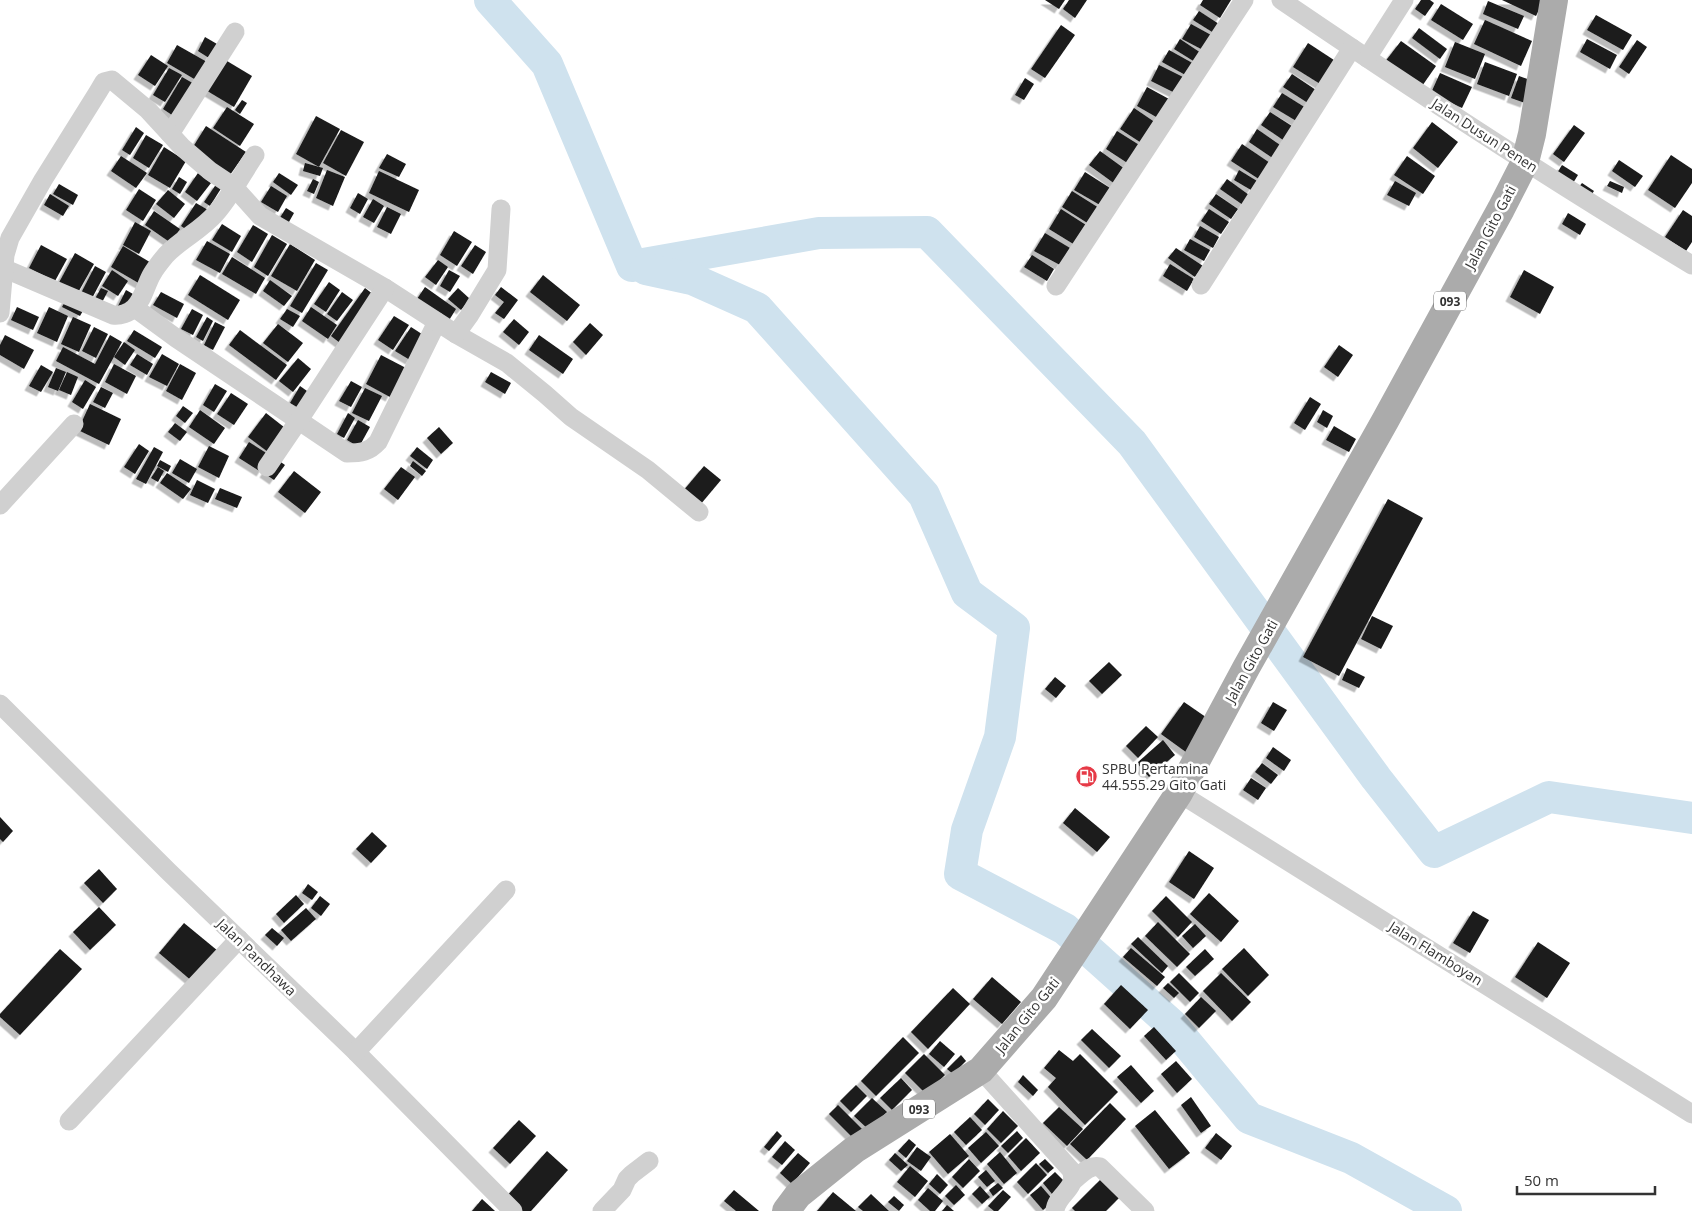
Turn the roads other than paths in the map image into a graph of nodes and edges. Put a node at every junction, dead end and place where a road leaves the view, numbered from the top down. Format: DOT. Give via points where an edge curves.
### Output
graph roads {
  1 [pos="1244,0"];
  2 [pos="1281,0"];
  3 [pos="1404,0"];
  4 [pos="1554,0"];
  5 [pos="235,32"];
  6 [pos="1359,53"];
  7 [pos="170,134"];
  8 [pos="255,155"];
  9 [pos="1525,162"];
  10 [pos="234,187"];
  11 [pos="501,209"];
  12 [pos="1692,264"];
  13 [pos="3,268"];
  14 [pos="1201,285"];
  15 [pos="1056,286"];
  16 [pos="385,288"];
  17 [pos="134,308"];
  18 [pos="0,313"];
  19 [pos="437,322"];
  20 [pos="456,334"];
  21 [pos="299,420"];
  22 [pos="74,424"];
  23 [pos="267,467"];
  24 [pos="0,505"];
  25 [pos="699,512"];
  26 [pos="0,704"];
  27 [pos="1180,793"];
  28 [pos="506,890"];
  29 [pos="239,939"];
  30 [pos="356,1052"];
  31 [pos="981,1070"];
  32 [pos="1692,1114"];
  33 [pos="69,1121"];
  34 [pos="649,1161"];
  35 [pos="1073,1181"];
  36 [pos="513,1211"];
  37 [pos="602,1211"];
  38 [pos="786,1211"];
  39 [pos="1055,1211"];
  40 [pos="1145,1211"];
  1 -- 15 [label="street"];
  2 -- 6 [label="street, Jalan Dusun Penen"];
  3 -- 6 [label="street"];
  4 -- 9 [label="main road, Jalan Gito Gati / 093"];
  5 -- 7 [label="street"];
  6 -- 9 [label="street, Jalan Dusun Penen"];
  6 -- 14 [label="street"];
  7 -- 10 [label="street" via="210,171"];
  7 -- 13 [label="street" via="124,89 112,80 104,82 10,238"];
  8 -- 10 [label="street"];
  9 -- 12 [label="street, Jalan Dusun Penen"];
  9 -- 27 [label="main road, Jalan Gito Gati / 093"];
  10 -- 16 [label="street" via="260,216"];
  10 -- 17 [label="street" via="215,214 193,235 180,242 152,273"];
  11 -- 20 [label="street" via="497,270"];
  13 -- 17 [label="street" via="113,315 118,316"];
  13 -- 18 [label="street"];
  16 -- 19 [label="street"];
  16 -- 21 [label="street"];
  17 -- 21 [label="street"];
  19 -- 20 [label="street"];
  19 -- 21 [label="street" via="378,442 371,450 361,454 347,453"];
  20 -- 25 [label="street" via="507,363 571,417 648,470"];
  21 -- 23 [label="street"];
  22 -- 24 [label="street"];
  26 -- 29 [label="street, Jalan Pandhawa"];
  27 -- 31 [label="main road, Jalan Gito Gati / 093" via="1044,998"];
  27 -- 32 [label="street, Jalan Flamboyan"];
  28 -- 30 [label="street"];
  29 -- 30 [label="street, Jalan Pandhawa"];
  29 -- 33 [label="street"];
  30 -- 36 [label="street, Jalan Pandhawa"];
  31 -- 35 [label="street" via="1071,1170"];
  31 -- 38 [label="main road, Jalan Gito Gati / 093" via="854,1150 798,1196"];
  34 -- 37 [label="street" via="627,1179 622,1190"];
  35 -- 39 [label="street" via="1057,1202"];
  35 -- 40 [label="street" via="1090,1168 1100,1167"];
}
